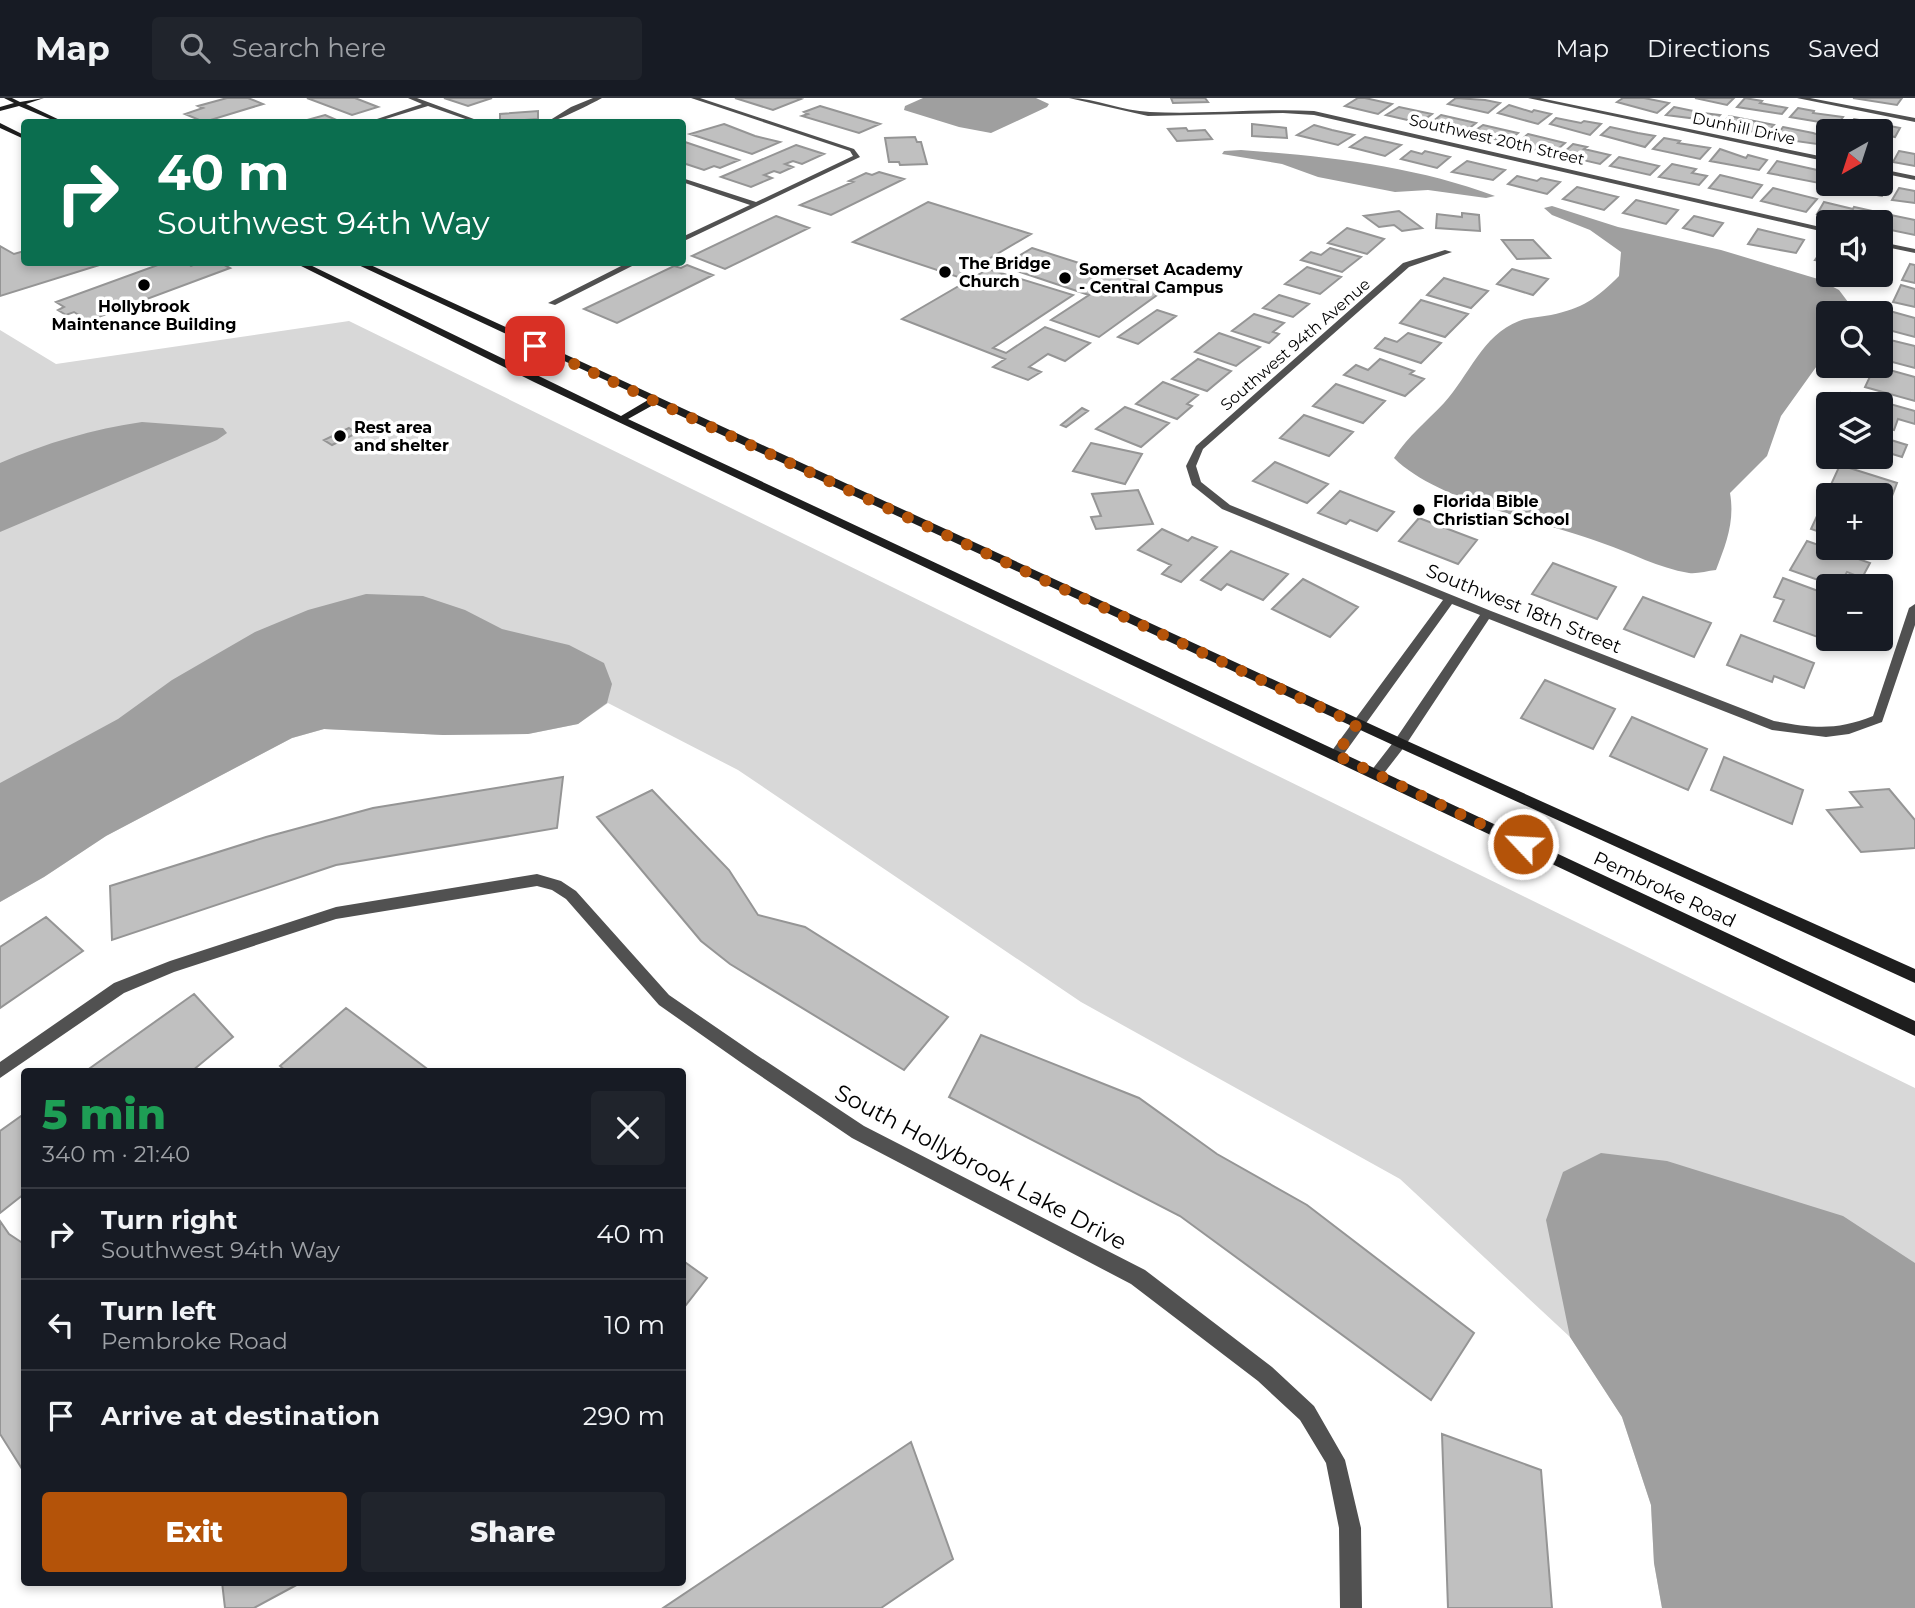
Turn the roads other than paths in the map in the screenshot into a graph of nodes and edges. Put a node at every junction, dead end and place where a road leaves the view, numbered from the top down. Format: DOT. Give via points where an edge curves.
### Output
graph roads {
  1 [pos="7,98"];
  2 [pos="41,98"];
  3 [pos="411,98"];
  4 [pos="599,98"];
  5 [pos="694,98"];
  6 [pos="1072,98"];
  7 [pos="1531,98"];
  8 [pos="1800,98"];
  9 [pos="20,104"];
  10 [pos="428,104"];
  11 [pos="0,109"];
  12 [pos="54,119"];
  13 [pos="380,119"];
  14 [pos="470,119"];
  15 [pos="555,119"];
  16 [pos="1915,120"];
  17 [pos="0,125"];
  18 [pos="21,136"];
  19 [pos="1816,157"];
  20 [pos="1894,174"];
  21 [pos="1915,178"];
  22 [pos="686,181"];
  23 [pos="757,205"];
  24 [pos="1816,228"];
  25 [pos="686,238"];
  26 [pos="1893,246"];
  27 [pos="1915,251"];
  28 [pos="1448,252"];
  29 [pos="305,266"];
  30 [pos="365,266"];
  31 [pos="628,266"];
  32 [pos="552,303"];
  33 [pos="653,401"];
  34 [pos="622,419"];
  35 [pos="1196,483"];
  36 [pos="1450,598"];
  37 [pos="1915,608"];
  38 [pos="1488,614"];
  39 [pos="1357,724"];
  40 [pos="1400,744"];
  41 [pos="1336,755"];
  42 [pos="1376,774"];
  43 [pos="1915,976"];
  44 [pos="1915,1029"];
  45 [pos="0,1071"];
  46 [pos="1351,1608"];
  1 -- 9 [label="main road"];
  2 -- 9 [label="main road"];
  3 -- 10 [label="street"];
  4 -- 15 [label="street"];
  5 -- 23 [label="street" via="852,150 857,157"];
  6 -- 24 [label="street, Southwest 20th Street" via="1148,114 1314,113"];
  7 -- 19 [label="street, Dunhill Drive"];
  8 -- 16 [label="street"];
  9 -- 11 [label="main road"];
  9 -- 12 [label="main road"];
  10 -- 13 [label="street"];
  10 -- 14 [label="street"];
  17 -- 18 [label="main road"];
  20 -- 21 [label="street"];
  22 -- 23 [label="street"];
  23 -- 25 [label="street"];
  26 -- 27 [label="street"];
  28 -- 35 [label="street, Southwest 94th Avenue" via="1406,265 1199,448 1191,466"];
  29 -- 34 [label="main road, Pembroke Road"];
  30 -- 33 [label="main road, Pembroke Road"];
  31 -- 32 [label="street"];
  33 -- 34 [label="main road"];
  33 -- 39 [label="main road, Pembroke Road"];
  34 -- 41 [label="main road, Pembroke Road"];
  35 -- 36 [label="street, Southwest 18th Street" via="1226,507"];
  36 -- 38 [label="street, Southwest 18th Street"];
  36 -- 39 [label="street"];
  37 -- 38 [label="street, Southwest 18th Street" via="1878,719 1851,731 1817,734 1772,725"];
  38 -- 40 [label="street"];
  39 -- 40 [label="main road, Pembroke Road"];
  39 -- 41 [label="street"];
  40 -- 42 [label="street"];
  40 -- 43 [label="main road, Pembroke Road"];
  41 -- 42 [label="main road, Pembroke Road"];
  42 -- 44 [label="main road, Pembroke Road"];
  45 -- 46 [label="street, South Hollybrook Lake Drive" via="119,988 295,924 336,912 537,880 556,885 594,918 664,1000 685,1015 858,1132 1138,1277 1265,1374 1307,1413 1335,1460 1350,1528"];
}
